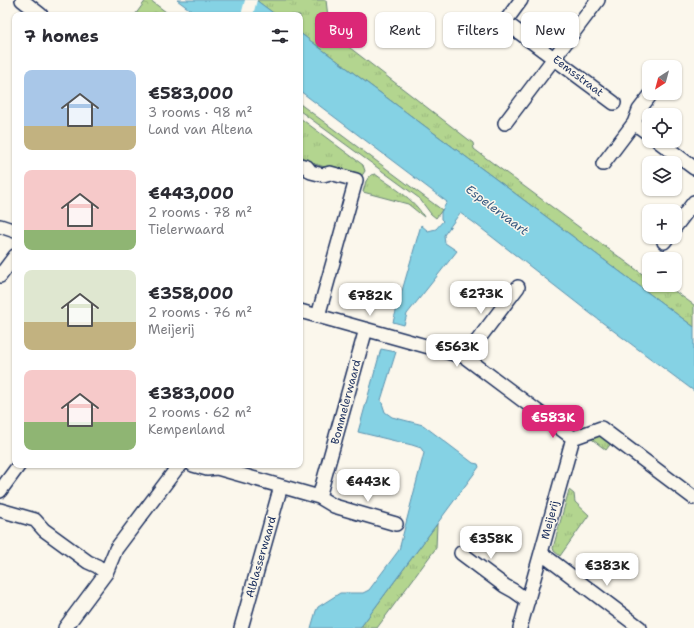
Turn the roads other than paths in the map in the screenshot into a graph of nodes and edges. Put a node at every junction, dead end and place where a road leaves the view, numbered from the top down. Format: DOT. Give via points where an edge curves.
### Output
graph roads {
  1 [pos="22,0"];
  2 [pos="521,0"];
  3 [pos="598,0"];
  4 [pos="37,12"];
  5 [pos="554,58"];
  6 [pos="647,100"];
  7 [pos="614,103"];
  8 [pos="506,123"];
  9 [pos="634,123"];
  10 [pos="642,129"];
  11 [pos="667,148"];
  12 [pos="603,164"];
  13 [pos="303,166"];
  14 [pos="694,168"];
  15 [pos="694,202"];
  16 [pos="682,218"];
  17 [pos="0,226"];
  18 [pos="12,230"];
  19 [pos="12,260"];
  20 [pos="0,276"];
  21 [pos="518,287"];
  22 [pos="303,312"];
  23 [pos="318,316"];
  24 [pos="366,329"];
  25 [pos="465,357"];
  26 [pos="573,438"];
  27 [pos="17,468"];
  28 [pos="177,468"];
  29 [pos="204,468"];
  30 [pos="217,468"];
  31 [pos="217,468"];
  32 [pos="281,486"];
  33 [pos="0,490"];
  34 [pos="319,497"];
  35 [pos="694,498"];
  36 [pos="0,510"];
  37 [pos="396,524"];
  38 [pos="541,553"];
  39 [pos="461,554"];
  40 [pos="106,573"];
  41 [pos="528,601"];
  42 [pos="65,628"];
  43 [pos="241,628"];
  44 [pos="520,628"];
  45 [pos="640,628"];
  1 -- 4 [label="street"];
  2 -- 5 [label="street, Eemsstraat" via="505,22"];
  3 -- 5 [label="street"];
  5 -- 7 [label="street, Eemsstraat"];
  5 -- 8 [label="street"];
  6 -- 9 [label="street"];
  9 -- 10 [label="street"];
  9 -- 12 [label="street"];
  11 -- 14 [label="street"];
  13 -- 23 [label="street" via="311,172 323,175 330,173 356,180"];
  15 -- 16 [label="street"];
  17 -- 18 [label="street"];
  19 -- 20 [label="street"];
  21 -- 25 [label="street"];
  22 -- 23 [label="street"];
  23 -- 24 [label="street"];
  24 -- 25 [label="street"];
  24 -- 34 [label="street, Bommelerwaard"];
  25 -- 26 [label="street"];
  26 -- 35 [label="street" via="601,428"];
  26 -- 38 [label="street, Meijerij"];
  27 -- 33 [label="street"];
  28 -- 40 [label="street" via="116,548"];
  29 -- 31 [label="street"];
  30 -- 32 [label="street"];
  32 -- 34 [label="street"];
  32 -- 43 [label="street, Alblasserwaard"];
  34 -- 37 [label="street" via="334,506"];
  36 -- 40 [label="street" via="35,520 44,530"];
  38 -- 41 [label="street, Meijerij"];
  38 -- 45 [label="street"];
  39 -- 41 [label="street"];
  40 -- 42 [label="street"];
  41 -- 44 [label="street, Meijerij"];
}
